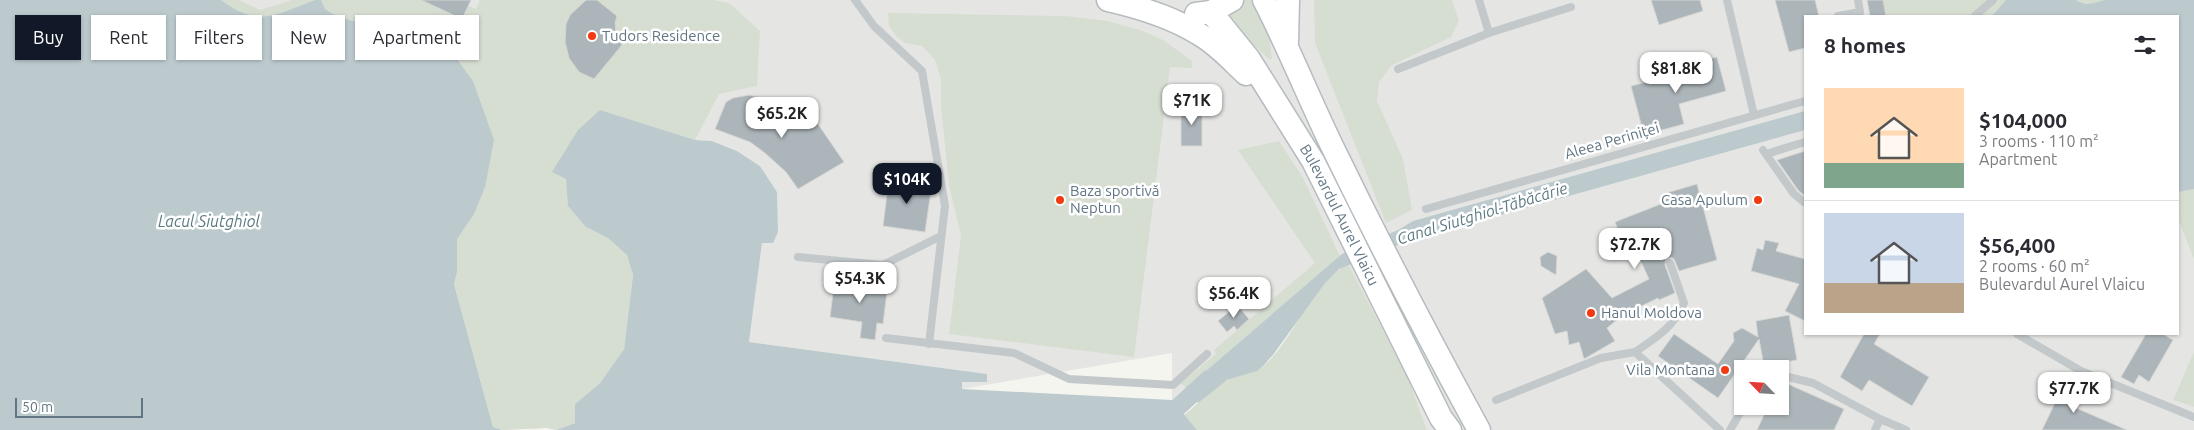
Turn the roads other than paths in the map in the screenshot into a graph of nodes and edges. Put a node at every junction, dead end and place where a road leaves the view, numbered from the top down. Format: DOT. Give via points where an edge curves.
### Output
graph roads {
  1 [pos="855,0"];
  2 [pos="1108,0"];
  3 [pos="1159,0"];
  4 [pos="1232,0"];
  5 [pos="1264,0"];
  6 [pos="1288,0"];
  7 [pos="1478,0"];
  8 [pos="1727,0"];
  9 [pos="1858,0"];
  10 [pos="1993,0"];
  11 [pos="1571,7"];
  12 [pos="1211,12"];
  13 [pos="1844,15"];
  14 [pos="1976,15"];
  15 [pos="1489,33"];
  16 [pos="1287,46"];
  17 [pos="1398,69"];
  18 [pos="1804,101"];
  19 [pos="1278,103"];
  20 [pos="1754,115"];
  21 [pos="1804,142"];
  22 [pos="1804,202"];
  23 [pos="1426,209"];
  24 [pos="941,236"];
  25 [pos="798,257"];
  26 [pos="1670,263"];
  27 [pos="2019,335"];
  28 [pos="886,338"];
  29 [pos="929,344"];
  30 [pos="1634,352"];
  31 [pos="1207,354"];
  32 [pos="1789,377"];
  33 [pos="1496,400"];
  34 [pos="1739,415"];
  35 [pos="2194,417"];
  36 [pos="1880,419"];
  37 [pos="1445,426"];
  38 [pos="1479,430"];
  39 [pos="1720,430"];
  40 [pos="1730,430"];
  41 [pos="1876,430"];
  42 [pos="1906,430"];
  1 -- 24 [label="lane" via="874,26 922,71 945,206"];
  2 -- 19 [label="main road" via="1159,15 1198,33"];
  3 -- 12 [label="main road" via="1184,14"];
  4 -- 12 [label="main road"];
  5 -- 16 [label="main road, Bulevardul Aurel Vlaicu"];
  6 -- 16 [label="main road"];
  7 -- 15 [label="lane"];
  8 -- 20 [label="lane"];
  9 -- 13 [label="lane" via="1860,12"];
  10 -- 14 [label="lane"];
  11 -- 15 [label="lane"];
  12 -- 19 [label="main road, Bulevardul Aurel Vlaicu" via="1249,59"];
  15 -- 17 [label="lane"];
  16 -- 38 [label="main road, Bulevardul Aurel Vlaicu" via="1363,209"];
  18 -- 20 [label="lane, Aleea Periniței"];
  19 -- 37 [label="main road, Bulevardul Aurel Vlaicu" via="1313,161"];
  20 -- 23 [label="lane, Aleea Periniței"];
  21 -- 22 [label="lane" via="1765,152 1794,194"];
  24 -- 25 [label="lane" via="883,265"];
  24 -- 29 [label="lane"];
  26 -- 30 [label="lane" via="1684,303 1665,332"];
  27 -- 35 [label="lane" via="2081,371"];
  28 -- 29 [label="lane"];
  29 -- 31 [label="lane" via="1014,353 1069,379 1173,385"];
  30 -- 33 [label="lane" via="1601,358"];
  30 -- 39 [label="lane"];
  32 -- 36 [label="lane" via="1813,383"];
  34 -- 40 [label="lane"];
  36 -- 41 [label="lane"];
  36 -- 42 [label="lane"];
}
